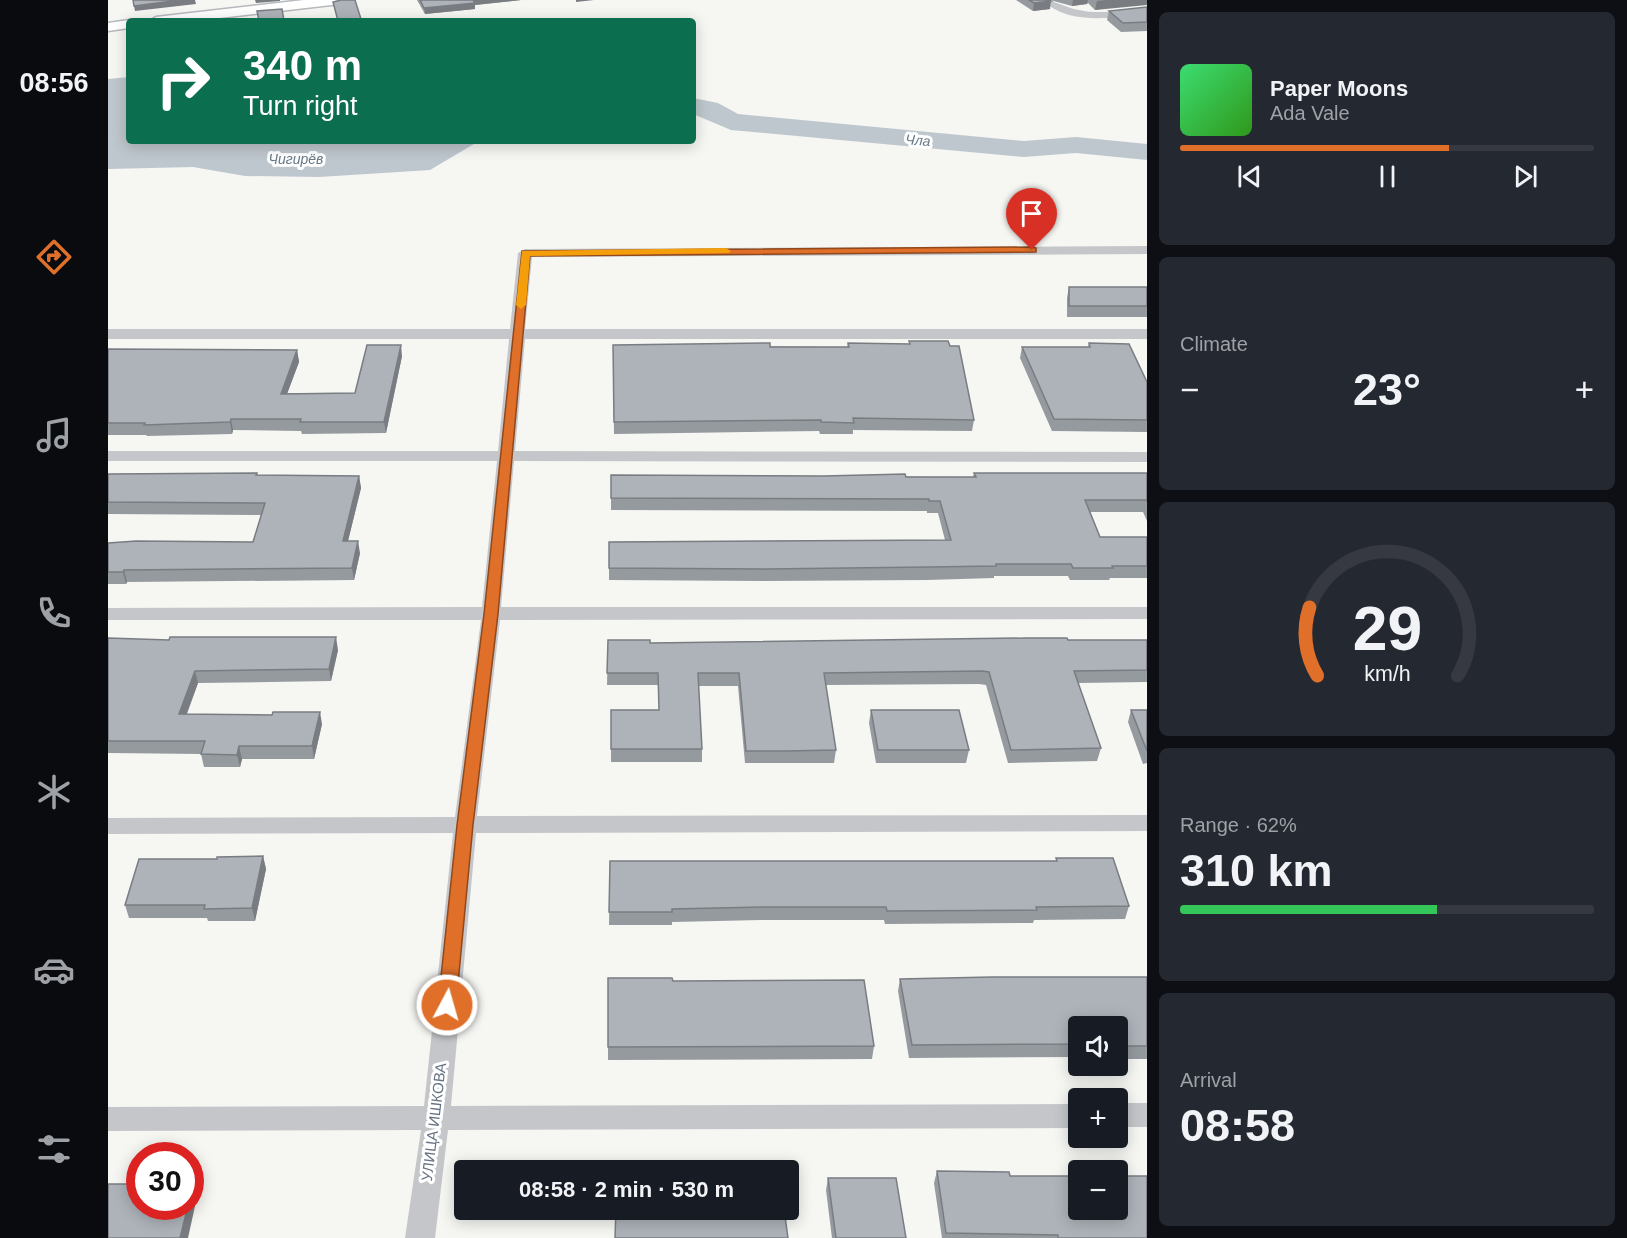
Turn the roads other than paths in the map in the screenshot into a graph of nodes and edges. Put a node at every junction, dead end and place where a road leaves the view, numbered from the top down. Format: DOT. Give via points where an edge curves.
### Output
graph roads {
  1 [pos="340,0"];
  2 [pos="1047,0"];
  3 [pos="1147,10"];
  4 [pos="182,18"];
  5 [pos="126,24"];
  6 [pos="108,27"];
  7 [pos="1147,250"];
  8 [pos="108,334"];
  9 [pos="1147,334"];
  10 [pos="518,336"];
  11 [pos="108,456"];
  12 [pos="1147,457"];
  13 [pos="504,458"];
  14 [pos="1147,613"];
  15 [pos="108,614"];
  16 [pos="491,614"];
  17 [pos="1147,823"];
  18 [pos="108,825"];
  19 [pos="465,825"];
  20 [pos="1128,1115"];
  21 [pos="1147,1115"];
  22 [pos="1068,1116"];
  23 [pos="436,1118"];
  24 [pos="108,1119"];
  25 [pos="420,1238"];
  1 -- 4 [label="street"];
  2 -- 3 [label="street" via="1072,14 1086,16"];
  5 -- 6 [label="street"];
  7 -- 10 [label="street, УЛИЦА ИШКОВА" via="525,253"];
  8 -- 10 [label="street"];
  9 -- 10 [label="street"];
  10 -- 13 [label="street, УЛИЦА ИШКОВА"];
  11 -- 13 [label="street"];
  12 -- 13 [label="street"];
  13 -- 16 [label="street, УЛИЦА ИШКОВА"];
  14 -- 16 [label="street"];
  15 -- 16 [label="street"];
  16 -- 19 [label="street, УЛИЦА ИШКОВА"];
  17 -- 19 [label="street"];
  18 -- 19 [label="street"];
  19 -- 23 [label="street, УЛИЦА ИШКОВА"];
  20 -- 21 [label="street"];
  22 -- 23 [label="street"];
  23 -- 24 [label="street"];
  23 -- 25 [label="street, УЛИЦА ИШКОВА"];
}
